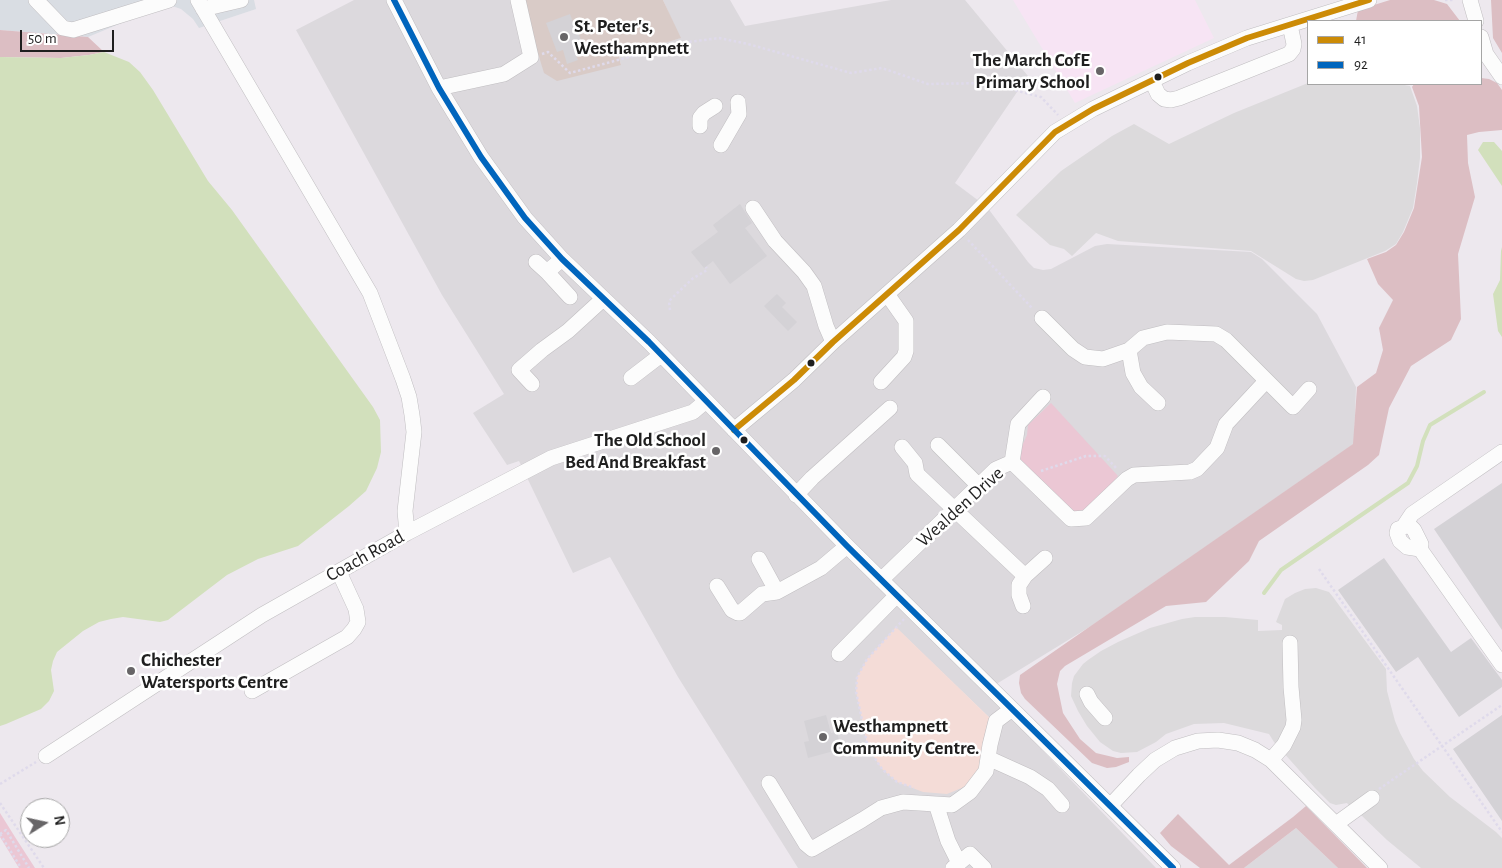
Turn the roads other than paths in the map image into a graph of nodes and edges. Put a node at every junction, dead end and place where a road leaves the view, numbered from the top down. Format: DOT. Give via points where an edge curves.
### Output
graph roads {
  1 [pos="36,0"];
  2 [pos="169,0"];
  3 [pos="241,0"];
  4 [pos="394,0"];
  5 [pos="518,0"];
  6 [pos="1369,0"];
  7 [pos="1470,0"];
  8 [pos="200,4"];
  9 [pos="1476,20"];
  10 [pos="1290,25"];
  11 [pos="1482,40"];
  12 [pos="1502,77"];
  13 [pos="1152,81"];
  14 [pos="439,88"];
  15 [pos="738,102"];
  16 [pos="715,106"];
  17 [pos="700,126"];
  18 [pos="721,145"];
  19 [pos="753,208"];
  20 [pos="562,259"];
  21 [pos="887,294"];
  22 [pos="570,297"];
  23 [pos="603,299"];
  24 [pos="1042,318"];
  25 [pos="833,342"];
  26 [pos="1129,350"];
  27 [pos="661,355"];
  28 [pos="631,378"];
  29 [pos="1266,381"];
  30 [pos="881,382"];
  31 [pos="532,384"];
  32 [pos="1309,389"];
  33 [pos="1042,397"];
  34 [pos="706,401"];
  35 [pos="1158,403"];
  36 [pos="890,408"];
  37 [pos="734,430"];
  38 [pos="938,445"];
  39 [pos="902,447"];
  40 [pos="1502,452"];
  41 [pos="1012,462"];
  42 [pos="978,485"];
  43 [pos="796,495"];
  44 [pos="954,509"];
  45 [pos="407,533"];
  46 [pos="847,546"];
  47 [pos="1045,558"];
  48 [pos="759,559"];
  49 [pos="339,572"];
  50 [pos="1025,576"];
  51 [pos="882,580"];
  52 [pos="717,586"];
  53 [pos="770,593"];
  54 [pos="897,595"];
  55 [pos="1023,606"];
  56 [pos="1290,643"];
  57 [pos="839,654"];
  58 [pos="1501,662"];
  59 [pos="252,691"];
  60 [pos="1087,694"];
  61 [pos="1012,709"];
  62 [pos="1105,718"];
  63 [pos="46,756"];
  64 [pos="988,758"];
  65 [pos="1272,760"];
  66 [pos="769,783"];
  67 [pos="1375,794"];
  68 [pos="936,804"];
  69 [pos="1062,805"];
  70 [pos="1110,806"];
  71 [pos="1336,824"];
  72 [pos="961,861"];
  73 [pos="984,868"];
  74 [pos="1173,868"];
  75 [pos="1380,868"];
  1 -- 2 [label="street" via="63,28 73,30"];
  3 -- 8 [label="street"];
  4 -- 14 [label="street"];
  5 -- 14 [label="street" via="531,57 504,74"];
  6 -- 10 [label="street"];
  7 -- 9 [label="street"];
  8 -- 45 [label="street" via="370,293 403,379 412,415 414,432 405,511"];
  10 -- 13 [label="street" via="1247,38"];
  10 -- 13 [label="street" via="1294,44 1289,54 1171,100 1158,94"];
  11 -- 12 [label="street" via="1486,54"];
  13 -- 21 [label="street" via="1054,132 959,230"];
  14 -- 20 [label="street" via="505,192"];
  15 -- 18 [label="street" via="739,114"];
  16 -- 17 [label="street" via="700,118"];
  19 -- 25 [label="street" via="775,241 814,286"];
  20 -- 22 [label="street" via="541,267"];
  20 -- 23 [label="street"];
  21 -- 25 [label="street"];
  21 -- 30 [label="street" via="906,321 906,352"];
  23 -- 27 [label="street"];
  23 -- 31 [label="street" via="568,332 519,370"];
  24 -- 26 [label="street" via="1085,357 1103,359"];
  25 -- 37 [label="street"];
  26 -- 29 [label="street" via="1143,338 1167,332 1216,334"];
  26 -- 35 [label="street" via="1133,373 1140,387"];
  27 -- 28 [label="street"];
  27 -- 34 [label="street"];
  29 -- 32 [label="street" via="1293,407"];
  29 -- 41 [label="street, Wealden Drive" via="1226,424 1217,448 1197,469 1134,475 1086,518 1071,519"];
  33 -- 41 [label="street" via="1018,424"];
  34 -- 37 [label="street"];
  34 -- 45 [label="street, Coach Road" via="693,412 550,458"];
  36 -- 43 [label="street"];
  37 -- 43 [label="street"];
  38 -- 42 [label="street, Wealden Drive"];
  39 -- 44 [label="street" via="915,463 918,474"];
  40 -- 58 [label="street" via="1412,514 1397,533 1400,542 1407,547 1420,549"];
  41 -- 42 [label="street, Wealden Drive" via="996,469"];
  42 -- 44 [label="street, Wealden Drive"];
  43 -- 46 [label="street"];
  44 -- 50 [label="street"];
  44 -- 51 [label="street, Wealden Drive"];
  45 -- 49 [label="street, Coach Road"];
  46 -- 51 [label="street"];
  46 -- 53 [label="street" via="821,568"];
  47 -- 50 [label="street"];
  48 -- 53 [label="street"];
  49 -- 59 [label="street" via="356,609 358,622 354,629 347,637"];
  49 -- 63 [label="street, Coach Road" via="262,615"];
  50 -- 55 [label="street" via="1019,585"];
  51 -- 54 [label="street"];
  52 -- 53 [label="street" via="732,610 738,613"];
  54 -- 57 [label="street"];
  54 -- 61 [label="street"];
  56 -- 65 [label="street" via="1294,720 1290,736"];
  60 -- 62 [label="street"];
  61 -- 64 [label="street" via="996,721"];
  61 -- 70 [label="street"];
  64 -- 68 [label="street" via="986,771 970,792 952,805"];
  64 -- 69 [label="street" via="1030,777 1048,789"];
  65 -- 70 [label="street" via="1238,743 1198,741 1175,748 1155,760"];
  65 -- 71 [label="street"];
  66 -- 68 [label="street" via="812,849 880,808 903,802"];
  67 -- 71 [label="street"];
  68 -- 72 [label="street" via="948,841"];
  70 -- 74 [label="street"];
  71 -- 75 [label="street"];
  72 -- 73 [label="street"];
}
